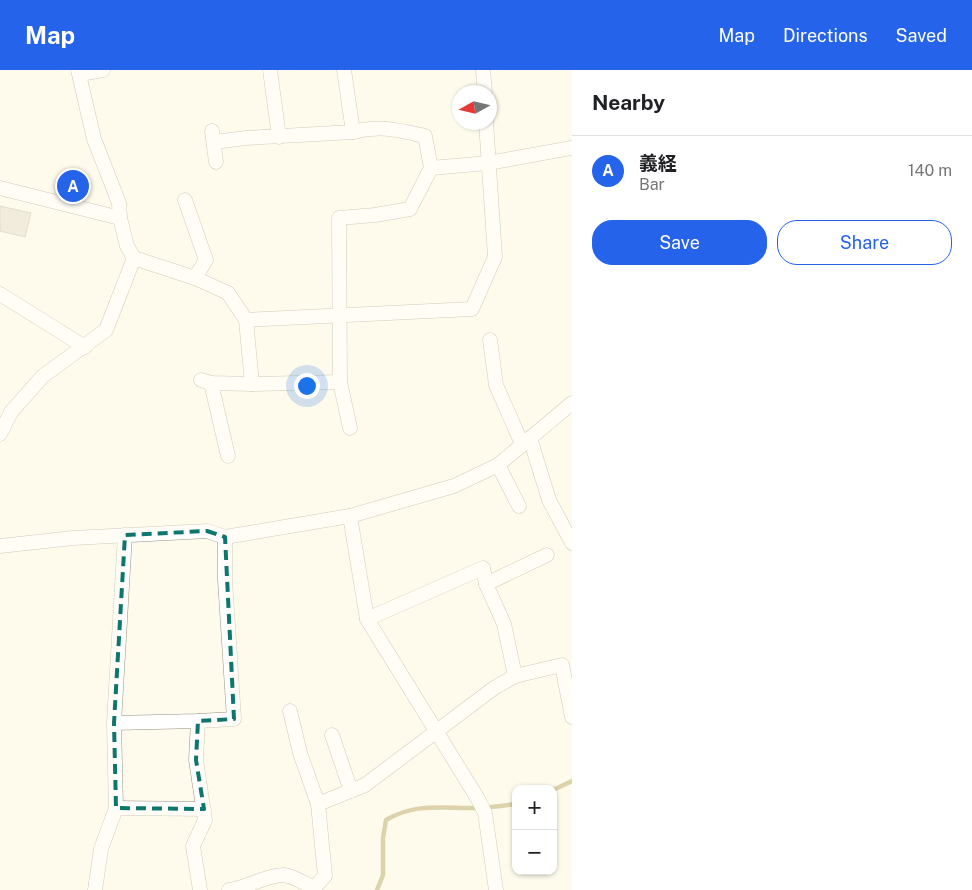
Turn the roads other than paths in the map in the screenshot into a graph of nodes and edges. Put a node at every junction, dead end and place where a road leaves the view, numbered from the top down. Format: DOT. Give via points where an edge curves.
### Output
graph roads {
  1 [pos="103,70"];
  2 [pos="270,70"];
  3 [pos="344,70"];
  4 [pos="483,71"];
  5 [pos="79,72"];
  6 [pos="484,85"];
  7 [pos="486,130"];
  8 [pos="353,132"];
  9 [pos="279,138"];
  10 [pos="572,148"];
  11 [pos="216,162"];
  12 [pos="488,163"];
  13 [pos="431,168"];
  14 [pos="0,188"];
  15 [pos="184,209"];
  16 [pos="120,218"];
  17 [pos="134,258"];
  18 [pos="195,278"];
  19 [pos="0,294"];
  20 [pos="341,316"];
  21 [pos="246,320"];
  22 [pos="490,340"];
  23 [pos="85,347"];
  24 [pos="340,382"];
  25 [pos="252,384"];
  26 [pos="572,403"];
  27 [pos="350,428"];
  28 [pos="0,434"];
  29 [pos="526,441"];
  30 [pos="228,456"];
  31 [pos="498,465"];
  32 [pos="519,506"];
  33 [pos="350,516"];
  34 [pos="124,536"];
  35 [pos="226,537"];
  36 [pos="572,543"];
  37 [pos="0,546"];
  38 [pos="548,555"];
  39 [pos="486,584"];
  40 [pos="368,619"];
  41 [pos="567,664"];
  42 [pos="515,676"];
  43 [pos="290,711"];
  44 [pos="572,717"];
  45 [pos="198,721"];
  46 [pos="114,723"];
  47 [pos="436,731"];
  48 [pos="332,735"];
  49 [pos="351,791"];
  50 [pos="318,804"];
  51 [pos="116,808"];
  52 [pos="204,809"];
  53 [pos="95,890"];
  54 [pos="200,890"];
  55 [pos="230,890"];
  56 [pos="496,890"];
  1 -- 5 [label="street"];
  2 -- 9 [label="street"];
  3 -- 8 [label="street"];
  4 -- 6 [label="street"];
  5 -- 16 [label="street" via="94,140 119,203"];
  7 -- 12 [label="street"];
  8 -- 9 [label="street"];
  8 -- 13 [label="street" via="371,128 425,136"];
  9 -- 11 [label="street" via="213,137"];
  10 -- 12 [label="street"];
  12 -- 13 [label="street"];
  12 -- 20 [label="street" via="495,257 472,309"];
  13 -- 20 [label="street" via="410,209 375,216 339,218"];
  14 -- 16 [label="street"];
  15 -- 18 [label="street" via="206,260"];
  16 -- 17 [label="street" via="127,246"];
  17 -- 18 [label="street"];
  17 -- 23 [label="street" via="106,330"];
  18 -- 21 [label="street" via="228,293"];
  19 -- 23 [label="street"];
  20 -- 21 [label="street"];
  20 -- 24 [label="street"];
  21 -- 25 [label="street"];
  22 -- 29 [label="street" via="496,385"];
  23 -- 28 [label="street" via="43,376 12,412"];
  24 -- 25 [label="street"];
  24 -- 27 [label="street"];
  25 -- 30 [label="street" via="206,382"];
  26 -- 29 [label="street"];
  29 -- 31 [label="street"];
  29 -- 36 [label="street" via="549,500"];
  31 -- 32 [label="street"];
  31 -- 33 [label="street" via="454,486"];
  33 -- 35 [label="street"];
  33 -- 40 [label="street"];
  34 -- 35 [label="street" via="207,531"];
  34 -- 37 [label="street"];
  34 -- 46 [label="street"];
  35 -- 45 [label="street" via="225,580 234,719"];
  38 -- 39 [label="street"];
  39 -- 40 [label="street" via="483,568"];
  39 -- 42 [label="street" via="504,624"];
  40 -- 47 [label="street"];
  41 -- 42 [label="street"];
  41 -- 44 [label="street"];
  42 -- 47 [label="street"];
  43 -- 50 [label="street" via="300,753"];
  45 -- 46 [label="street"];
  45 -- 52 [label="street" via="196,760"];
  46 -- 51 [label="street"];
  47 -- 49 [label="street" via="365,785"];
  47 -- 56 [label="street" via="485,813"];
  48 -- 49 [label="street"];
  49 -- 50 [label="street"];
  50 -- 55 [label="street" via="325,876 314,888 285,875"];
  51 -- 52 [label="street"];
  51 -- 53 [label="street" via="100,849"];
  52 -- 54 [label="street" via="206,820 193,846"];
}
